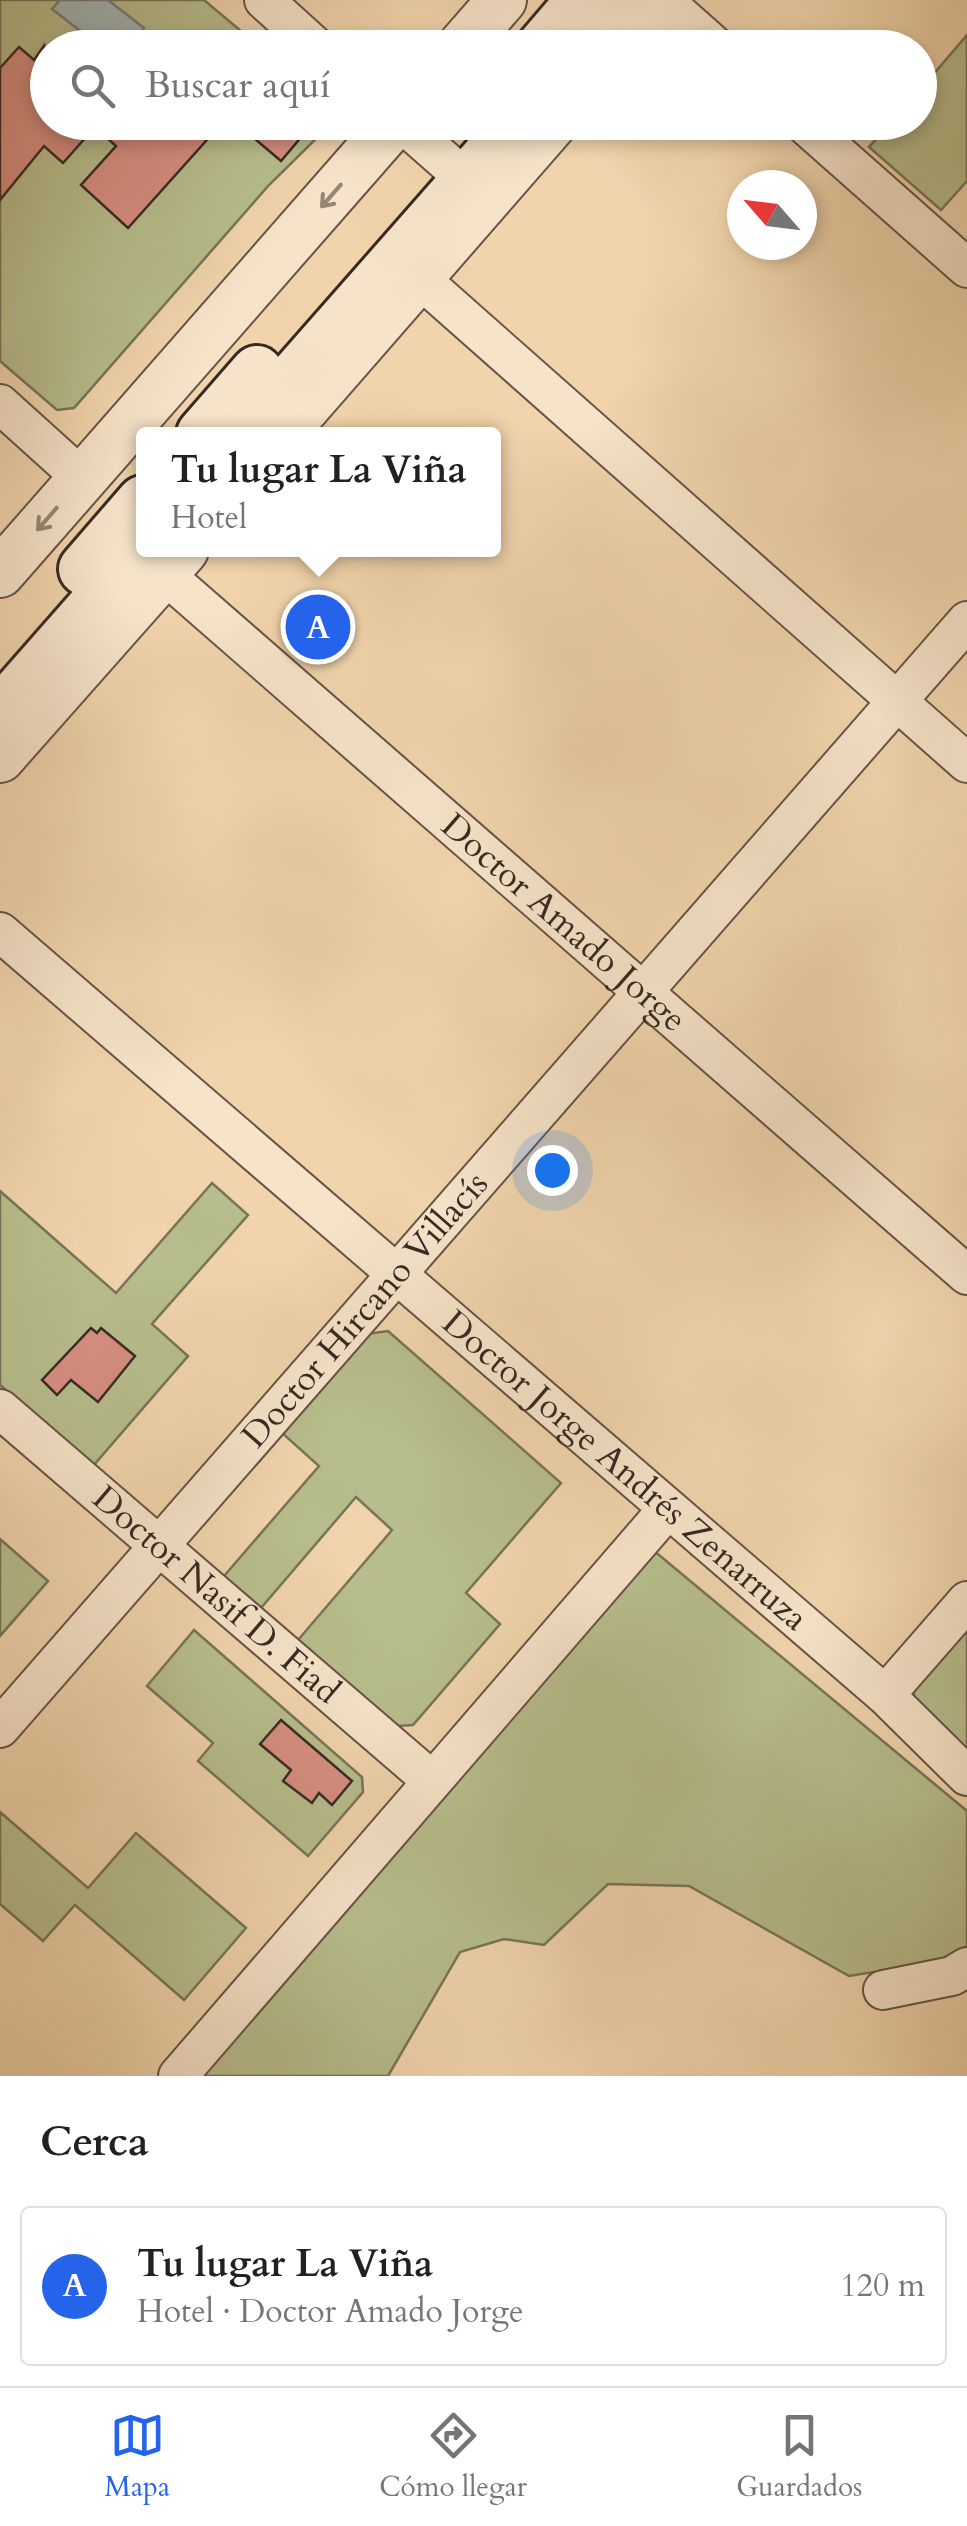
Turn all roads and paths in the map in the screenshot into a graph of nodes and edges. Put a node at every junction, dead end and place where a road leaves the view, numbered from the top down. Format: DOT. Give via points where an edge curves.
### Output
graph roads {
  1 [pos="264,0"];
  2 [pos="502,0"];
  3 [pos="583,0"];
  4 [pos="627,0"];
  5 [pos="663,0"];
  6 [pos="297,30"];
  7 [pos="476,30"];
  8 [pos="557,30"];
  9 [pos="601,30"];
  10 [pos="636,30"];
  11 [pos="697,30"];
  12 [pos="382,140"];
  13 [pos="434,140"];
  14 [pos="487,140"];
  15 [pos="538,140"];
  16 [pos="822,140"];
  17 [pos="462,154"];
  18 [pos="967,268"];
  19 [pos="418,277"];
  20 [pos="0,404"];
  21 [pos="208,427"];
  22 [pos="251,427"];
  23 [pos="288,427"];
  24 [pos="83,479"];
  25 [pos="136,510"];
  26 [pos="164,557"];
  27 [pos="0,572"];
  28 [pos="967,621"];
  29 [pos="0,666"];
  30 [pos="898,703"];
  31 [pos="0,714"];
  32 [pos="0,758"];
  33 [pos="967,763"];
  34 [pos="0,932"];
  35 [pos="643,992"];
  36 [pos="967,1274"];
  37 [pos="395,1277"];
  38 [pos="0,1410"];
  39 [pos="666,1511"];
  40 [pos="157,1544"];
  41 [pos="967,1601"];
  42 [pos="885,1695"];
  43 [pos="0,1728"];
  44 [pos="967,1776"];
  45 [pos="430,1779"];
  46 [pos="967,1968"];
  47 [pos="883,1990"];
  48 [pos="178,2076"];
  1 -- 6 [label="street"];
  2 -- 7 [label="street"];
  3 -- 8 [label="main road"];
  4 -- 9 [label="main road"];
  5 -- 10 [label="street"];
  5 -- 11 [label="street"];
  12 -- 24 [label="street, one-way"];
  13 -- 17 [label="street"];
  14 -- 17 [label="main road"];
  15 -- 19 [label="street"];
  16 -- 18 [label="street"];
  17 -- 21 [label="main road"];
  17 -- 22 [label="main road"];
  19 -- 23 [label="street"];
  19 -- 30 [label="street"];
  20 -- 24 [label="street"];
  24 -- 27 [label="street, one-way"];
  25 -- 29 [label="main road"];
  26 -- 31 [label="main road"];
  26 -- 32 [label="street"];
  26 -- 35 [label="street, Doctor Amado Jorge"];
  28 -- 30 [label="street, Doctor Hircano Villacís"];
  30 -- 33 [label="street"];
  30 -- 35 [label="street, Doctor Hircano Villacís"];
  34 -- 37 [label="street, Doctor Jorge Andrés Zenarruza"];
  35 -- 36 [label="street, Doctor Amado Jorge"];
  35 -- 37 [label="street, Doctor Hircano Villacís"];
  37 -- 39 [label="street, Doctor Jorge Andrés Zenarruza"];
  37 -- 40 [label="street, Doctor Hircano Villacís"];
  38 -- 40 [label="street, Doctor Nasif D. Fiad"];
  39 -- 42 [label="street, Doctor Jorge Andrés Zenarruza"];
  39 -- 45 [label="street"];
  40 -- 43 [label="street, Doctor Hircano Villacís"];
  40 -- 45 [label="street, Doctor Nasif D. Fiad"];
  41 -- 42 [label="street"];
  42 -- 44 [label="street, Doctor Jorge Andrés Zenarruza"];
  45 -- 48 [label="street"];
  46 -- 47 [label="street"];
}
